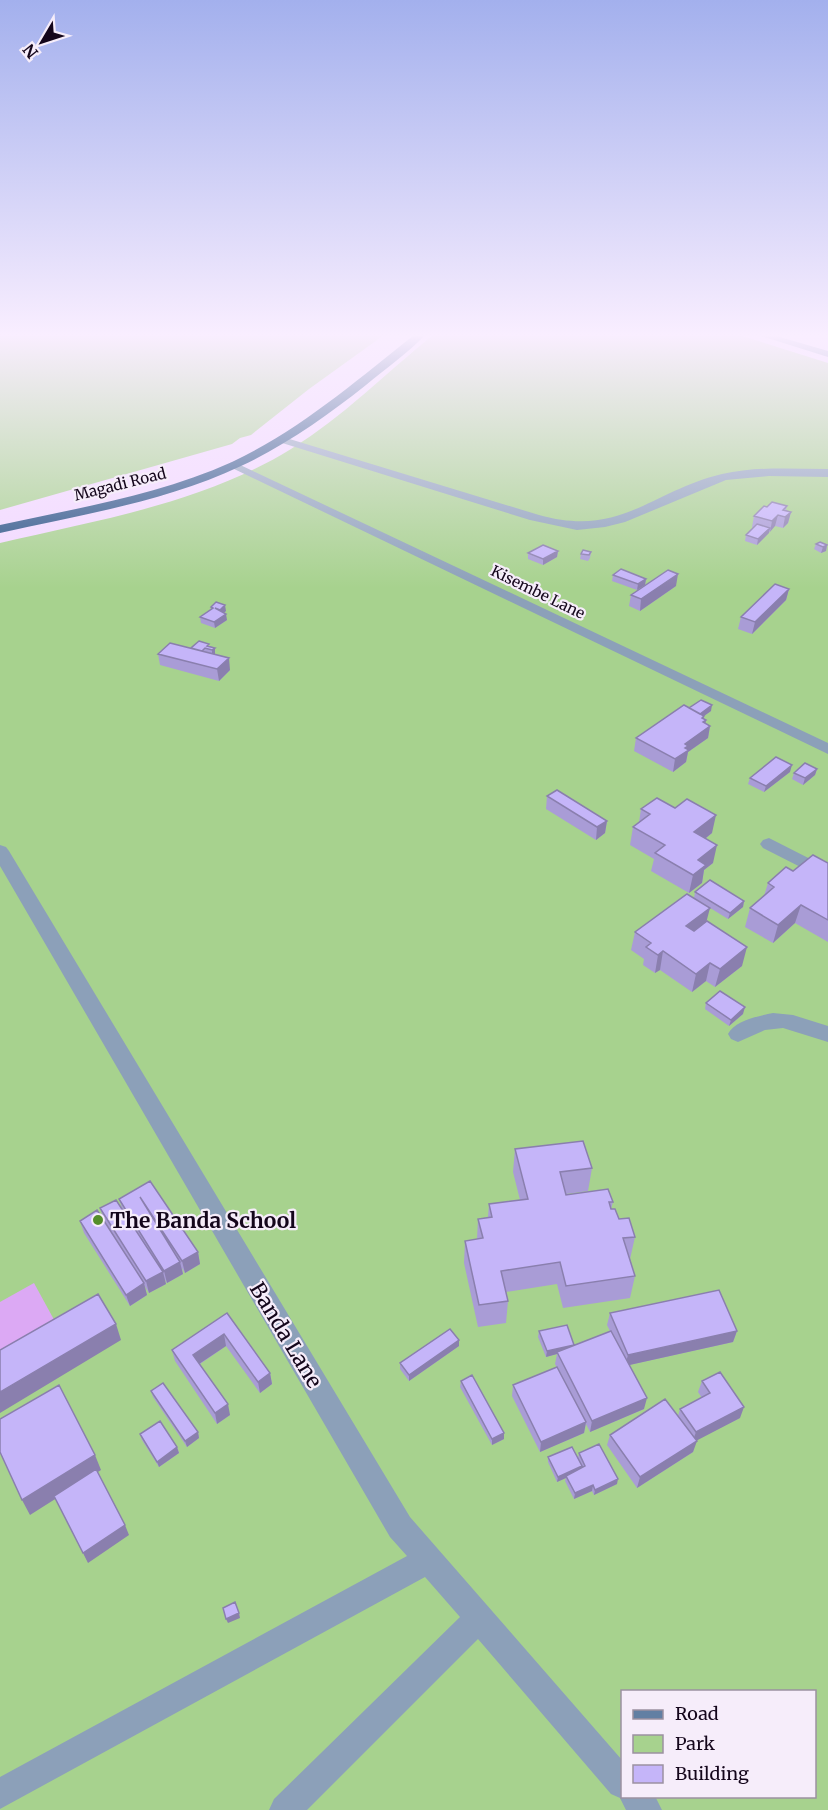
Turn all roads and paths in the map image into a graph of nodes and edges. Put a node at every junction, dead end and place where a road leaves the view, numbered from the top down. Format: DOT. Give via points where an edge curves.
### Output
graph roads {
  1 [pos="314,419"];
  2 [pos="283,440"];
  3 [pos="234,465"];
  4 [pos="828,473"];
  5 [pos="0,529"];
  6 [pos="828,749"];
  7 [pos="769,844"];
  8 [pos="0,851"];
  9 [pos="828,875"];
  10 [pos="738,1034"];
  11 [pos="828,1034"];
  12 [pos="428,1560"];
  13 [pos="479,1618"];
  14 [pos="621,1782"];
  15 [pos="0,1794"];
  16 [pos="636,1798"];
  17 [pos="285,1810"];
  18 [pos="646,1810"];
  1 -- 2 [label="highway, Magadi Road"];
  2 -- 3 [label="highway, Magadi Road"];
  2 -- 4 [label="street" via="489,504 584,526 630,518 722,477"];
  3 -- 5 [label="highway, Magadi Road" via="162,490"];
  3 -- 6 [label="street, Kisembe Lane"];
  7 -- 9 [label="street"];
  8 -- 12 [label="street, Banda Lane" via="400,1527"];
  10 -- 11 [label="street" via="774,1019"];
  12 -- 13 [label="street, Banda Lane"];
  12 -- 15 [label="street"];
  13 -- 14 [label="street, Banda Lane"];
  13 -- 17 [label="street"];
  16 -- 18 [label="street"];
}
